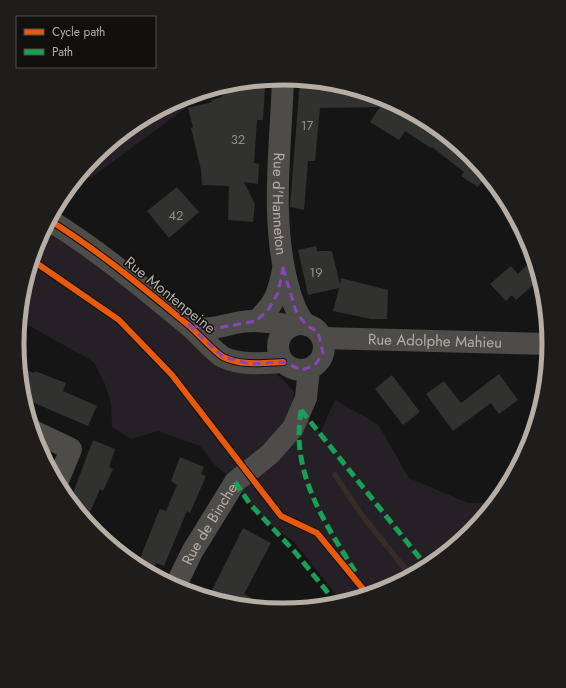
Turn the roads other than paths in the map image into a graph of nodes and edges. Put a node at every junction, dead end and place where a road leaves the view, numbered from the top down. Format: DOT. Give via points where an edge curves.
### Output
graph roads {
  1 [pos="284,85"];
  2 [pos="54,223"];
  3 [pos="283,268"];
  4 [pos="256,320"];
  5 [pos="189,325"];
  6 [pos="306,330"];
  7 [pos="542,344"];
  8 [pos="283,362"];
  9 [pos="309,369"];
  10 [pos="41,435"];
  11 [pos="60,475"];
  12 [pos="178,580"];
  1 -- 3 [label="street, Rue d'Hanneton" via="278,213"];
  2 -- 5 [label="street, Rue Montenpeine"];
  3 -- 4 [label="street" via="276,298 268,310"];
  3 -- 6 [label="street, Rue d'Hanneton" via="296,311"];
  4 -- 5 [label="street, Rue Montenpeine" via="212,329 198,329"];
  4 -- 6 [label="street, Rue Montenpeine"];
  5 -- 8 [label="street, Rue Montenpeine" via="223,357 251,364"];
  6 -- 7 [label="street, Rue Adolphe Mahieu"];
  6 -- 8 [label="street" via="287,329 280,340 279,355"];
  6 -- 9 [label="street" via="324,346 320,360"];
  8 -- 9 [label="street" via="295,369"];
  9 -- 12 [label="street, Rue de Binche" via="306,398 293,428 270,454 235,482 192,552"];
  10 -- 11 [label="street" via="71,449"];
}
